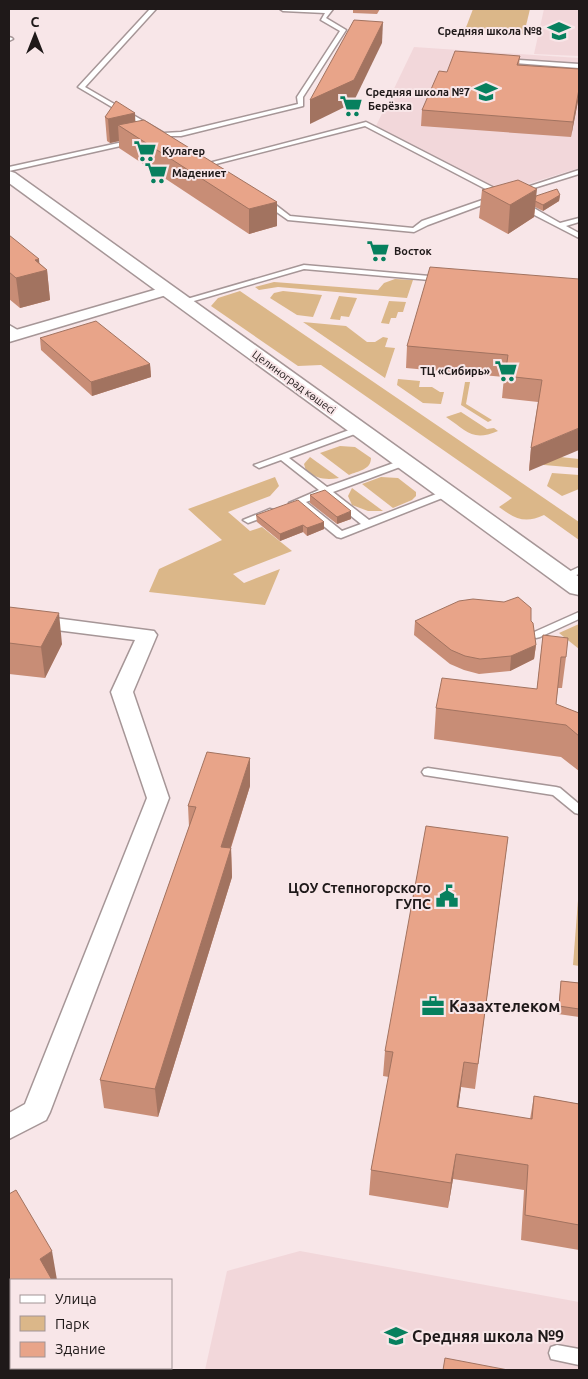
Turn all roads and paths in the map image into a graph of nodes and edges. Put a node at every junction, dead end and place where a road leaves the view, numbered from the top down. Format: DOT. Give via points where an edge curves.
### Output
graph roads {
  1 [pos="153,9"];
  2 [pos="283,9"];
  3 [pos="329,10"];
  4 [pos="499,61"];
  5 [pos="579,66"];
  6 [pos="163,135"];
  7 [pos="177,145"];
  8 [pos="200,159"];
  9 [pos="208,164"];
  10 [pos="215,169"];
  11 [pos="579,172"];
  12 [pos="9,176"];
  13 [pos="504,196"];
  14 [pos="261,199"];
  15 [pos="579,220"];
  16 [pos="559,226"];
  17 [pos="579,236"];
  18 [pos="453,281"];
  19 [pos="176,296"];
  20 [pos="12,333"];
  21 [pos="360,429"];
  22 [pos="282,457"];
  23 [pos="405,462"];
  24 [pos="259,465"];
  25 [pos="326,491"];
  26 [pos="448,493"];
  27 [pos="299,501"];
  28 [pos="248,520"];
  29 [pos="368,524"];
  30 [pos="574,579"];
  31 [pos="579,615"];
  32 [pos="9,618"];
  33 [pos="536,635"];
  34 [pos="428,772"];
  35 [pos="579,810"];
  36 [pos="9,1127"];
  37 [pos="557,1353"];
  38 [pos="579,1357"];
  1 -- 6 [label="lane" via="81,87"];
  2 -- 3 [label="lane"];
  3 -- 6 [label="lane" via="323,19 343,30 300,98 301,105 181,134"];
  4 -- 5 [label="lane"];
  6 -- 7 [label="lane"];
  6 -- 12 [label="lane"];
  8 -- 9 [label="lane"];
  9 -- 10 [label="lane"];
  9 -- 13 [label="lane" via="366,124"];
  11 -- 13 [label="lane"];
  12 -- 19 [label="street, Целиноград көшесі"];
  13 -- 14 [label="lane" via="425,223 414,230 288,218"];
  13 -- 16 [label="lane"];
  15 -- 16 [label="lane"];
  16 -- 17 [label="lane"];
  18 -- 19 [label="lane" via="304,267"];
  19 -- 20 [label="street"];
  19 -- 21 [label="street, Целиноград көшесі"];
  21 -- 22 [label="lane"];
  21 -- 23 [label="street, Целиноград көшесі"];
  22 -- 24 [label="lane"];
  22 -- 25 [label="lane"];
  23 -- 25 [label="lane"];
  23 -- 26 [label="street, Целиноград көшесі"];
  25 -- 27 [label="lane"];
  25 -- 29 [label="lane"];
  26 -- 29 [label="lane"];
  26 -- 30 [label="street, Целиноград көшесі"];
  27 -- 28 [label="lane"];
  27 -- 29 [label="lane" via="341,535"];
  31 -- 33 [label="lane"];
  32 -- 36 [label="street" via="147,635 122,692 158,798 36,1112"];
  34 -- 35 [label="lane" via="556,791"];
  37 -- 38 [label="lane"];
}
